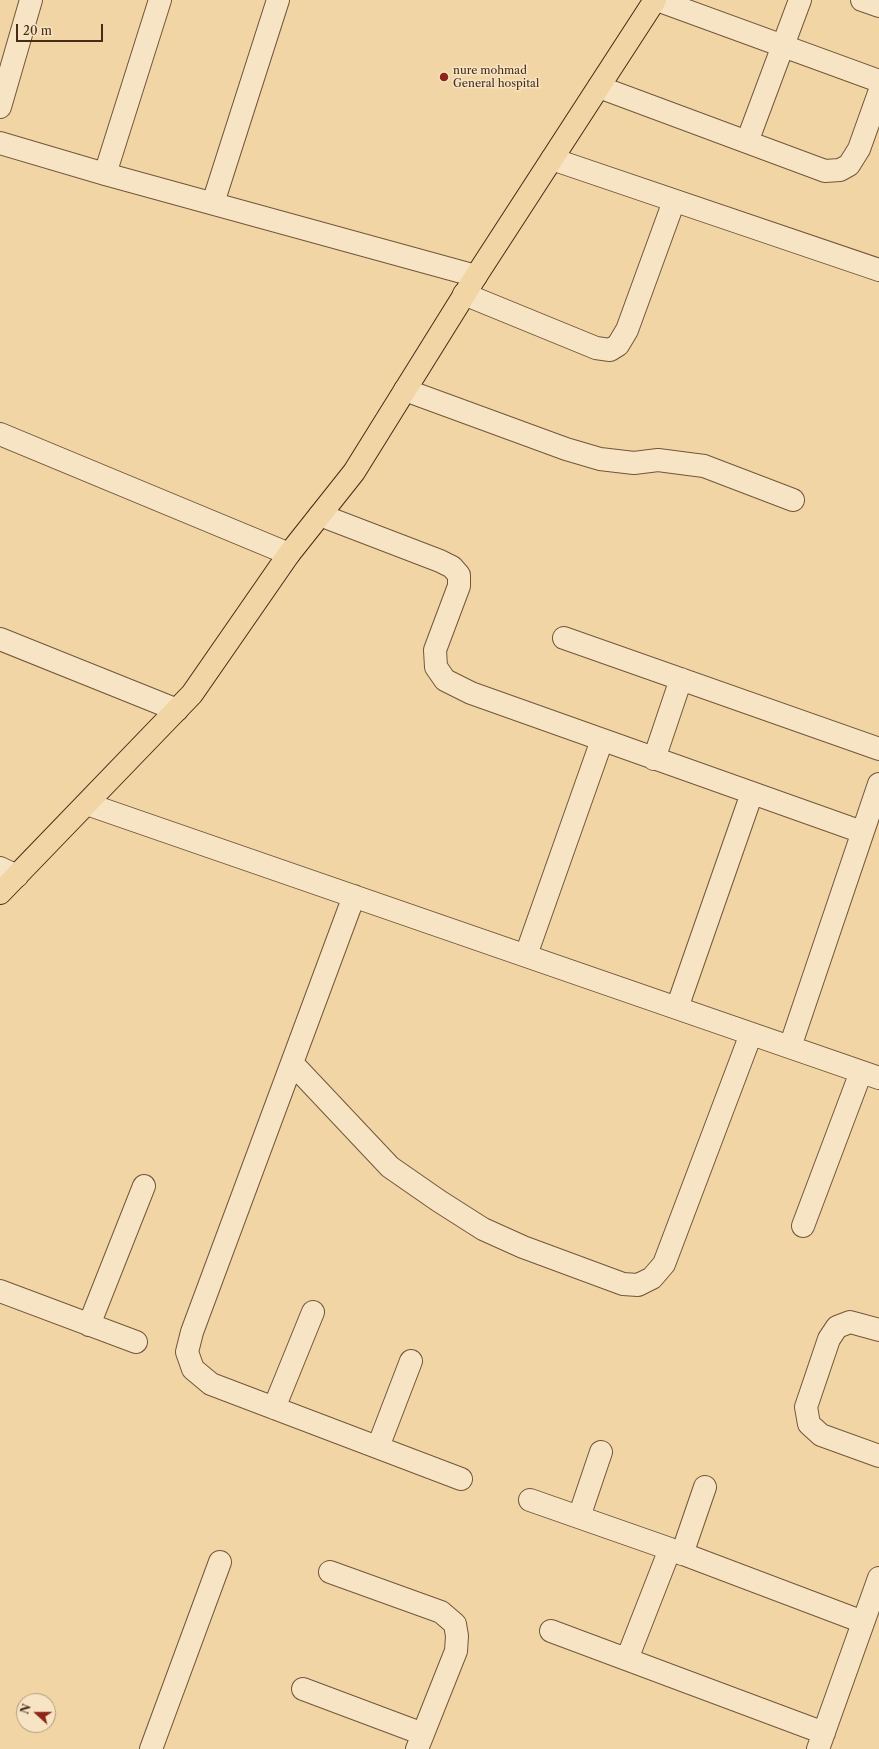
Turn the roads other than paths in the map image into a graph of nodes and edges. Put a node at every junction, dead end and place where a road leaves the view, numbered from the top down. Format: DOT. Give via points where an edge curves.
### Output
graph roads {
  1 [pos="31,0"];
  2 [pos="160,0"];
  3 [pos="278,0"];
  4 [pos="656,0"];
  5 [pos="800,0"];
  6 [pos="862,0"];
  7 [pos="879,6"];
  8 [pos="783,46"];
  9 [pos="879,81"];
  10 [pos="599,87"];
  11 [pos="879,93"];
  12 [pos="0,107"];
  13 [pos="747,142"];
  14 [pos="0,143"];
  15 [pos="552,159"];
  16 [pos="105,174"];
  17 [pos="674,201"];
  18 [pos="213,203"];
  19 [pos="879,270"];
  20 [pos="476,276"];
  21 [pos="464,294"];
  22 [pos="405,390"];
  23 [pos="0,434"];
  24 [pos="793,500"];
  25 [pos="320,515"];
  26 [pos="289,554"];
  27 [pos="564,638"];
  28 [pos="0,639"];
  29 [pos="681,679"];
  30 [pos="177,710"];
  31 [pos="602,740"];
  32 [pos="879,749"];
  33 [pos="654,759"];
  34 [pos="879,784"];
  35 [pos="752,793"];
  36 [pos="87,804"];
  37 [pos="862,832"];
  38 [pos="9,872"];
  39 [pos="0,893"];
  40 [pos="354,896"];
  41 [pos="526,955"];
  42 [pos="677,1008"];
  43 [pos="752,1034"];
  44 [pos="790,1047"];
  45 [pos="292,1063"];
  46 [pos="870,1075"];
  47 [pos="144,1186"];
  48 [pos="803,1226"];
  49 [pos="0,1290"];
  50 [pos="313,1312"];
  51 [pos="89,1325"];
  52 [pos="879,1330"];
  53 [pos="136,1342"];
  54 [pos="411,1362"];
  55 [pos="274,1408"];
  56 [pos="378,1447"];
  57 [pos="601,1452"];
  58 [pos="879,1456"];
  59 [pos="462,1479"];
  60 [pos="705,1487"];
  61 [pos="530,1500"];
  62 [pos="578,1517"];
  63 [pos="676,1551"];
  64 [pos="220,1562"];
  65 [pos="330,1572"];
  66 [pos="879,1578"];
  67 [pos="863,1622"];
  68 [pos="551,1631"];
  69 [pos="626,1659"];
  70 [pos="303,1688"];
  71 [pos="821,1741"];
  72 [pos="420,1742"];
  73 [pos="151,1749"];
  1 -- 12 [label="street"];
  2 -- 16 [label="street"];
  3 -- 18 [label="street"];
  4 -- 8 [label="street"];
  4 -- 10 [label="main road"];
  5 -- 8 [label="street"];
  6 -- 7 [label="street"];
  8 -- 9 [label="street"];
  8 -- 13 [label="street"];
  10 -- 13 [label="street"];
  10 -- 15 [label="main road"];
  11 -- 13 [label="street" via="860,149 849,165 840,170 825,171"];
  14 -- 16 [label="street"];
  15 -- 17 [label="street"];
  15 -- 20 [label="main road"];
  16 -- 18 [label="street"];
  17 -- 19 [label="street"];
  17 -- 21 [label="street" via="627,330 618,346 610,350 596,348"];
  18 -- 20 [label="street"];
  20 -- 21 [label="main road"];
  21 -- 22 [label="main road"];
  22 -- 24 [label="street" via="600,459 634,463 658,460 704,466"];
  22 -- 25 [label="main road" via="354,472"];
  23 -- 26 [label="street"];
  25 -- 26 [label="main road"];
  25 -- 31 [label="street" via="452,566 459,575 459,586 435,650 436,667 445,680 471,693"];
  26 -- 30 [label="main road" via="192,694"];
  27 -- 29 [label="street"];
  28 -- 30 [label="street"];
  29 -- 32 [label="street"];
  29 -- 33 [label="street"];
  30 -- 36 [label="main road"];
  31 -- 33 [label="street"];
  31 -- 41 [label="street"];
  33 -- 35 [label="street"];
  34 -- 37 [label="street"];
  35 -- 37 [label="street"];
  35 -- 42 [label="street"];
  36 -- 38 [label="main road"];
  36 -- 40 [label="street"];
  37 -- 44 [label="street"];
  38 -- 39 [label="main road"];
  40 -- 41 [label="street"];
  40 -- 45 [label="street"];
  41 -- 42 [label="street"];
  42 -- 43 [label="street"];
  43 -- 44 [label="street"];
  43 -- 45 [label="street" via="664,1264 652,1278 638,1285 622,1284 523,1246 483,1229 439,1201 390,1167"];
  44 -- 46 [label="street"];
  45 -- 55 [label="street" via="194,1325 187,1352 192,1369 210,1384"];
  46 -- 48 [label="street"];
  47 -- 51 [label="street"];
  49 -- 51 [label="street"];
  50 -- 55 [label="street"];
  51 -- 53 [label="street"];
  52 -- 58 [label="street" via="850,1322 837,1327 829,1339 806,1407 809,1424 821,1435"];
  54 -- 56 [label="street"];
  55 -- 56 [label="street"];
  56 -- 59 [label="street"];
  57 -- 62 [label="street"];
  60 -- 63 [label="street"];
  61 -- 62 [label="street"];
  62 -- 63 [label="street"];
  63 -- 67 [label="street"];
  63 -- 69 [label="street"];
  64 -- 73 [label="street"];
  65 -- 72 [label="street" via="441,1612 455,1624 456,1651"];
  66 -- 67 [label="street"];
  67 -- 71 [label="street"];
  68 -- 69 [label="street"];
  69 -- 71 [label="street"];
  70 -- 72 [label="street"];
}
